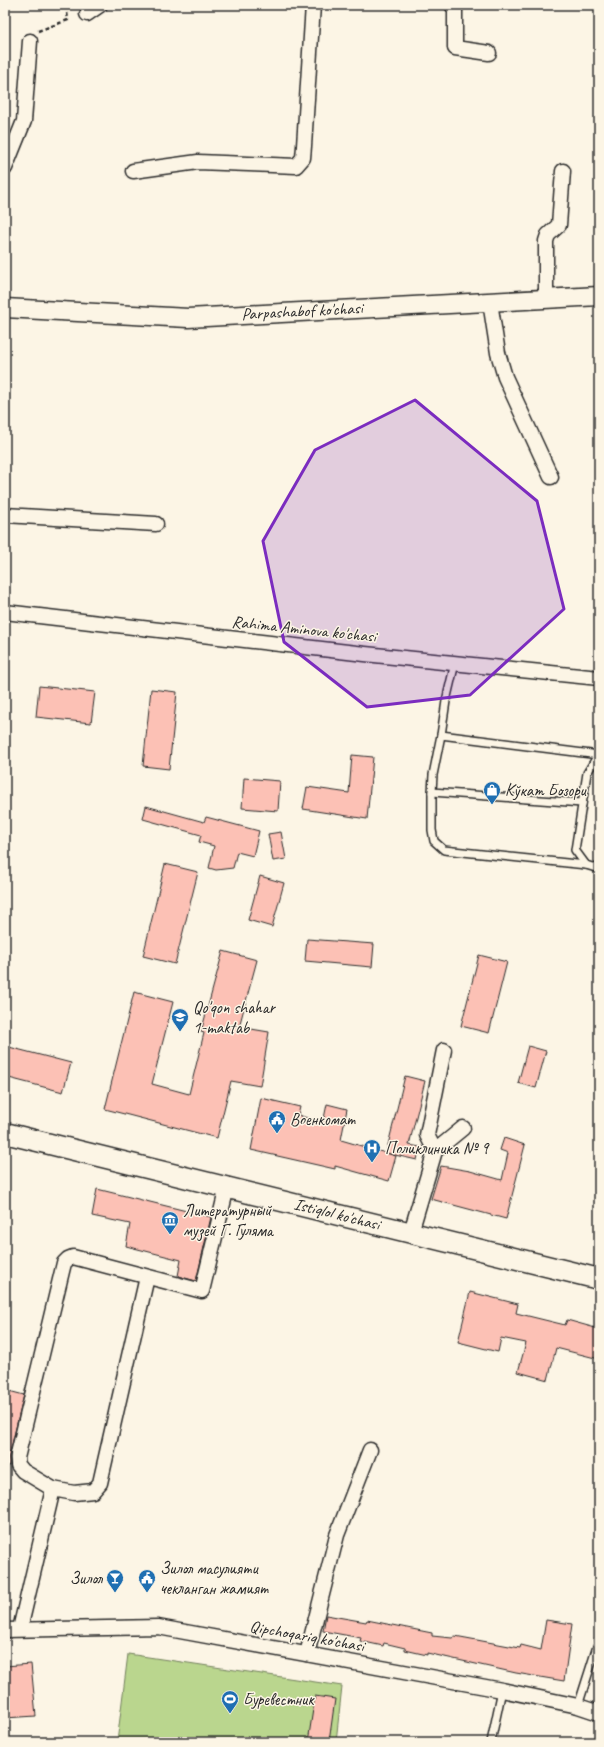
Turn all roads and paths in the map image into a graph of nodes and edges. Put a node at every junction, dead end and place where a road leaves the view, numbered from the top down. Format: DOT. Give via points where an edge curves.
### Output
graph roads {
  1 [pos="66,5"];
  2 [pos="100,5"];
  3 [pos="313,5"];
  4 [pos="452,5"];
  5 [pos="87,14"];
  6 [pos="30,40"];
  7 [pos="489,53"];
  8 [pos="5,168"];
  9 [pos="133,171"];
  10 [pos="563,171"];
  11 [pos="599,296"];
  12 [pos="546,299"];
  13 [pos="490,302"];
  14 [pos="5,308"];
  15 [pos="551,477"];
  16 [pos="5,515"];
  17 [pos="156,524"];
  18 [pos="5,612"];
  19 [pos="454,663"];
  20 [pos="599,678"];
  21 [pos="441,735"];
  22 [pos="599,755"];
  23 [pos="599,758"];
  24 [pos="432,792"];
  25 [pos="582,803"];
  26 [pos="586,865"];
  27 [pos="599,869"];
  28 [pos="444,1050"];
  29 [pos="463,1128"];
  30 [pos="5,1133"];
  31 [pos="435,1151"];
  32 [pos="227,1187"];
  33 [pos="411,1232"];
  34 [pos="147,1276"];
  35 [pos="599,1279"];
  36 [pos="370,1450"];
  37 [pos="53,1489"];
  38 [pos="20,1629"];
  39 [pos="5,1630"];
  40 [pos="599,1640"];
  41 [pos="307,1654"];
  42 [pos="502,1690"];
  43 [pos="578,1706"];
  44 [pos="599,1713"];
  45 [pos="491,1742"];
  1 -- 6 [label="path" via="68,20 39,29"];
  2 -- 5 [label="street"];
  3 -- 9 [label="street" via="304,152 303,158 296,166 198,162"];
  4 -- 7 [label="street" via="455,48"];
  6 -- 8 [label="street" via="24,121"];
  10 -- 12 [label="street" via="559,225 548,235 546,241"];
  11 -- 12 [label="street, Parpashabof ko'chasi"];
  12 -- 13 [label="street, Parpashabof ko'chasi"];
  13 -- 14 [label="street, Parpashabof ko'chasi" via="188,318"];
  13 -- 15 [label="street" via="498,353 505,376"];
  16 -- 17 [label="street"];
  18 -- 19 [label="street, Rahima Aminova ko'chasi"];
  19 -- 20 [label="street, Rahima Aminova ko'chasi"];
  19 -- 21 [label="lane"];
  21 -- 22 [label="lane"];
  21 -- 24 [label="lane"];
  23 -- 25 [label="lane" via="587,773"];
  24 -- 25 [label="lane"];
  24 -- 26 [label="lane" via="434,841 444,850"];
  25 -- 26 [label="lane" via="575,850"];
  26 -- 27 [label="lane"];
  28 -- 31 [label="street" via="427,1135"];
  29 -- 31 [label="street"];
  30 -- 32 [label="main road, Istiqlol ko'chasi"];
  31 -- 33 [label="street"];
  32 -- 33 [label="main road, Istiqlol ko'chasi"];
  32 -- 34 [label="street" via="202,1291"];
  33 -- 35 [label="main road, Istiqlol ko'chasi"];
  34 -- 37 [label="street" via="100,1483 93,1491 74,1493"];
  34 -- 37 [label="street" via="73,1257 64,1263 17,1458 23,1472"];
  36 -- 41 [label="street" via="337,1534"];
  37 -- 38 [label="street"];
  38 -- 39 [label="street, Qipchoqariq ko'chasi"];
  38 -- 41 [label="street, Qipchoqariq ko'chasi" via="158,1627"];
  40 -- 43 [label="lane"];
  41 -- 42 [label="street, Qipchoqariq ko'chasi"];
  42 -- 43 [label="street, Qipchoqariq ko'chasi"];
  42 -- 45 [label="lane"];
  43 -- 44 [label="street, Qipchoqariq ko'chasi"];
}
